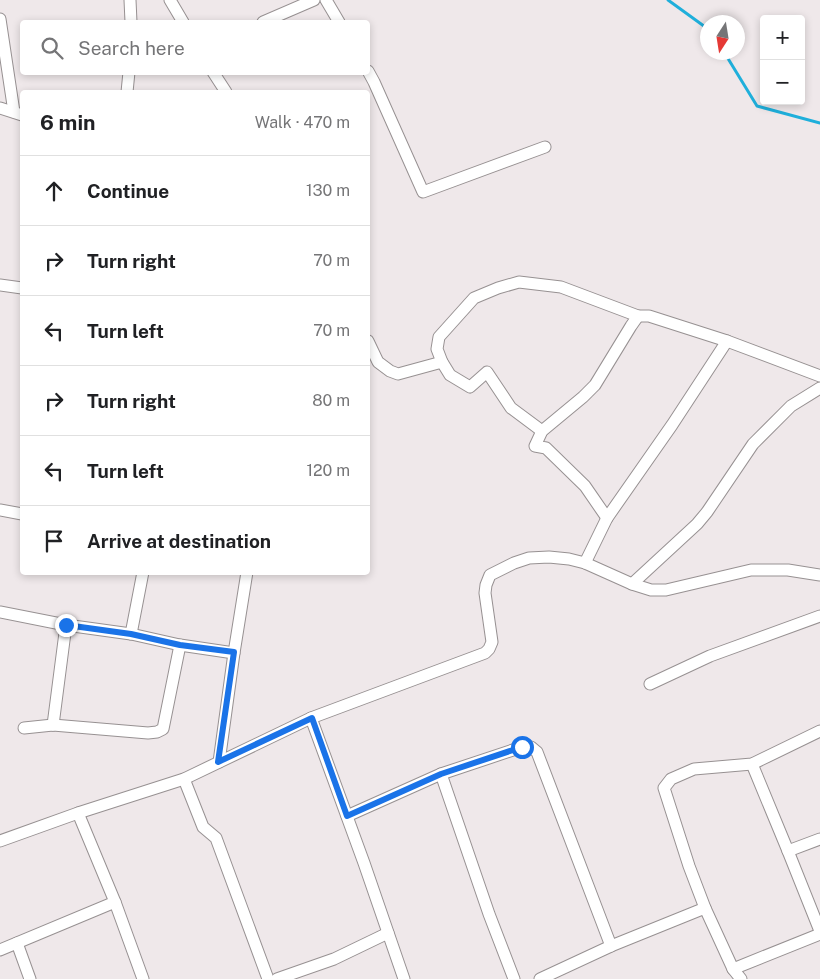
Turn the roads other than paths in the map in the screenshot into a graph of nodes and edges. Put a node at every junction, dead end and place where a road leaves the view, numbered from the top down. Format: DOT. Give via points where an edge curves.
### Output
graph roads {
  1 [pos="130,0"];
  2 [pos="170,0"];
  3 [pos="314,0"];
  4 [pos="326,0"];
  5 [pos="0,19"];
  6 [pos="131,20"];
  7 [pos="182,20"];
  8 [pos="268,20"];
  9 [pos="338,20"];
  10 [pos="129,75"];
  11 [pos="215,75"];
  12 [pos="370,75"];
  13 [pos="127,90"];
  14 [pos="225,90"];
  15 [pos="0,108"];
  16 [pos="18,114"];
  17 [pos="545,147"];
  18 [pos="0,285"];
  19 [pos="20,288"];
  20 [pos="638,316"];
  21 [pos="727,341"];
  22 [pos="370,345"];
  23 [pos="442,362"];
  24 [pos="820,376"];
  25 [pos="820,388"];
  26 [pos="542,431"];
  27 [pos="0,510"];
  28 [pos="20,514"];
  29 [pos="607,518"];
  30 [pos="584,563"];
  31 [pos="142,575"];
  32 [pos="247,575"];
  33 [pos="820,575"];
  34 [pos="632,584"];
  35 [pos="0,612"];
  36 [pos="820,616"];
  37 [pos="66,625"];
  38 [pos="131,634"];
  39 [pos="180,645"];
  40 [pos="234,652"];
  41 [pos="650,684"];
  42 [pos="312,718"];
  43 [pos="53,725"];
  44 [pos="24,728"];
  45 [pos="820,731"];
  46 [pos="218,762"];
  47 [pos="752,764"];
  48 [pos="441,774"];
  49 [pos="184,779"];
  50 [pos="78,813"];
  51 [pos="347,816"];
  52 [pos="820,838"];
  53 [pos="0,841"];
  54 [pos="788,851"];
  55 [pos="115,902"];
  56 [pos="705,908"];
  57 [pos="388,933"];
  58 [pos="820,933"];
  59 [pos="17,944"];
  60 [pos="611,946"];
  61 [pos="0,950"];
  62 [pos="734,970"];
  63 [pos="30,979"];
  64 [pos="143,979"];
  65 [pos="268,979"];
  66 [pos="277,979"];
  67 [pos="404,979"];
  68 [pos="514,979"];
  69 [pos="540,979"];
  70 [pos="741,979"];
  1 -- 6 [label="street"];
  2 -- 7 [label="street"];
  3 -- 8 [label="street"];
  4 -- 9 [label="street"];
  5 -- 16 [label="street"];
  10 -- 13 [label="street"];
  11 -- 14 [label="street"];
  12 -- 17 [label="street" via="423,192"];
  15 -- 16 [label="street"];
  18 -- 19 [label="street"];
  20 -- 21 [label="street" via="648,316"];
  20 -- 23 [label="street" via="561,287 519,282 474,298 439,337 437,349"];
  20 -- 26 [label="street" via="595,385"];
  21 -- 24 [label="street"];
  21 -- 29 [label="street"];
  22 -- 23 [label="street" via="378,362 398,374"];
  23 -- 26 [label="street" via="450,375 470,387 487,372 511,408"];
  25 -- 34 [label="street" via="792,406 753,444 697,524"];
  26 -- 29 [label="street" via="535,446 546,448 585,486"];
  27 -- 28 [label="street"];
  29 -- 30 [label="street"];
  30 -- 34 [label="street"];
  30 -- 42 [label="street" via="550,557 529,558 490,575 485,593 492,642 485,653"];
  31 -- 38 [label="street"];
  32 -- 40 [label="street"];
  33 -- 34 [label="street" via="788,570 751,570 666,590 651,590"];
  35 -- 37 [label="street"];
  36 -- 41 [label="street" via="710,656"];
  37 -- 38 [label="street"];
  37 -- 43 [label="street"];
  38 -- 39 [label="street"];
  39 -- 40 [label="street"];
  39 -- 43 [label="street" via="163,728 157,732"];
  40 -- 46 [label="street"];
  42 -- 46 [label="street"];
  42 -- 51 [label="street"];
  43 -- 44 [label="street"];
  45 -- 47 [label="street"];
  46 -- 49 [label="street"];
  47 -- 54 [label="street"];
  47 -- 56 [label="street" via="694,769 671,780 664,788"];
  48 -- 51 [label="street"];
  48 -- 60 [label="street" via="522,747 531,747 537,752"];
  48 -- 68 [label="street"];
  49 -- 50 [label="street"];
  49 -- 65 [label="street" via="203,827 216,838"];
  50 -- 53 [label="street"];
  50 -- 55 [label="street"];
  51 -- 57 [label="street"];
  52 -- 54 [label="street"];
  54 -- 58 [label="street"];
  55 -- 59 [label="street"];
  55 -- 64 [label="street"];
  56 -- 60 [label="street"];
  56 -- 62 [label="street"];
  57 -- 66 [label="street" via="334,959"];
  57 -- 67 [label="street"];
  58 -- 62 [label="street"];
  59 -- 61 [label="street"];
  59 -- 63 [label="street"];
  60 -- 69 [label="street"];
  62 -- 70 [label="street"];
}
